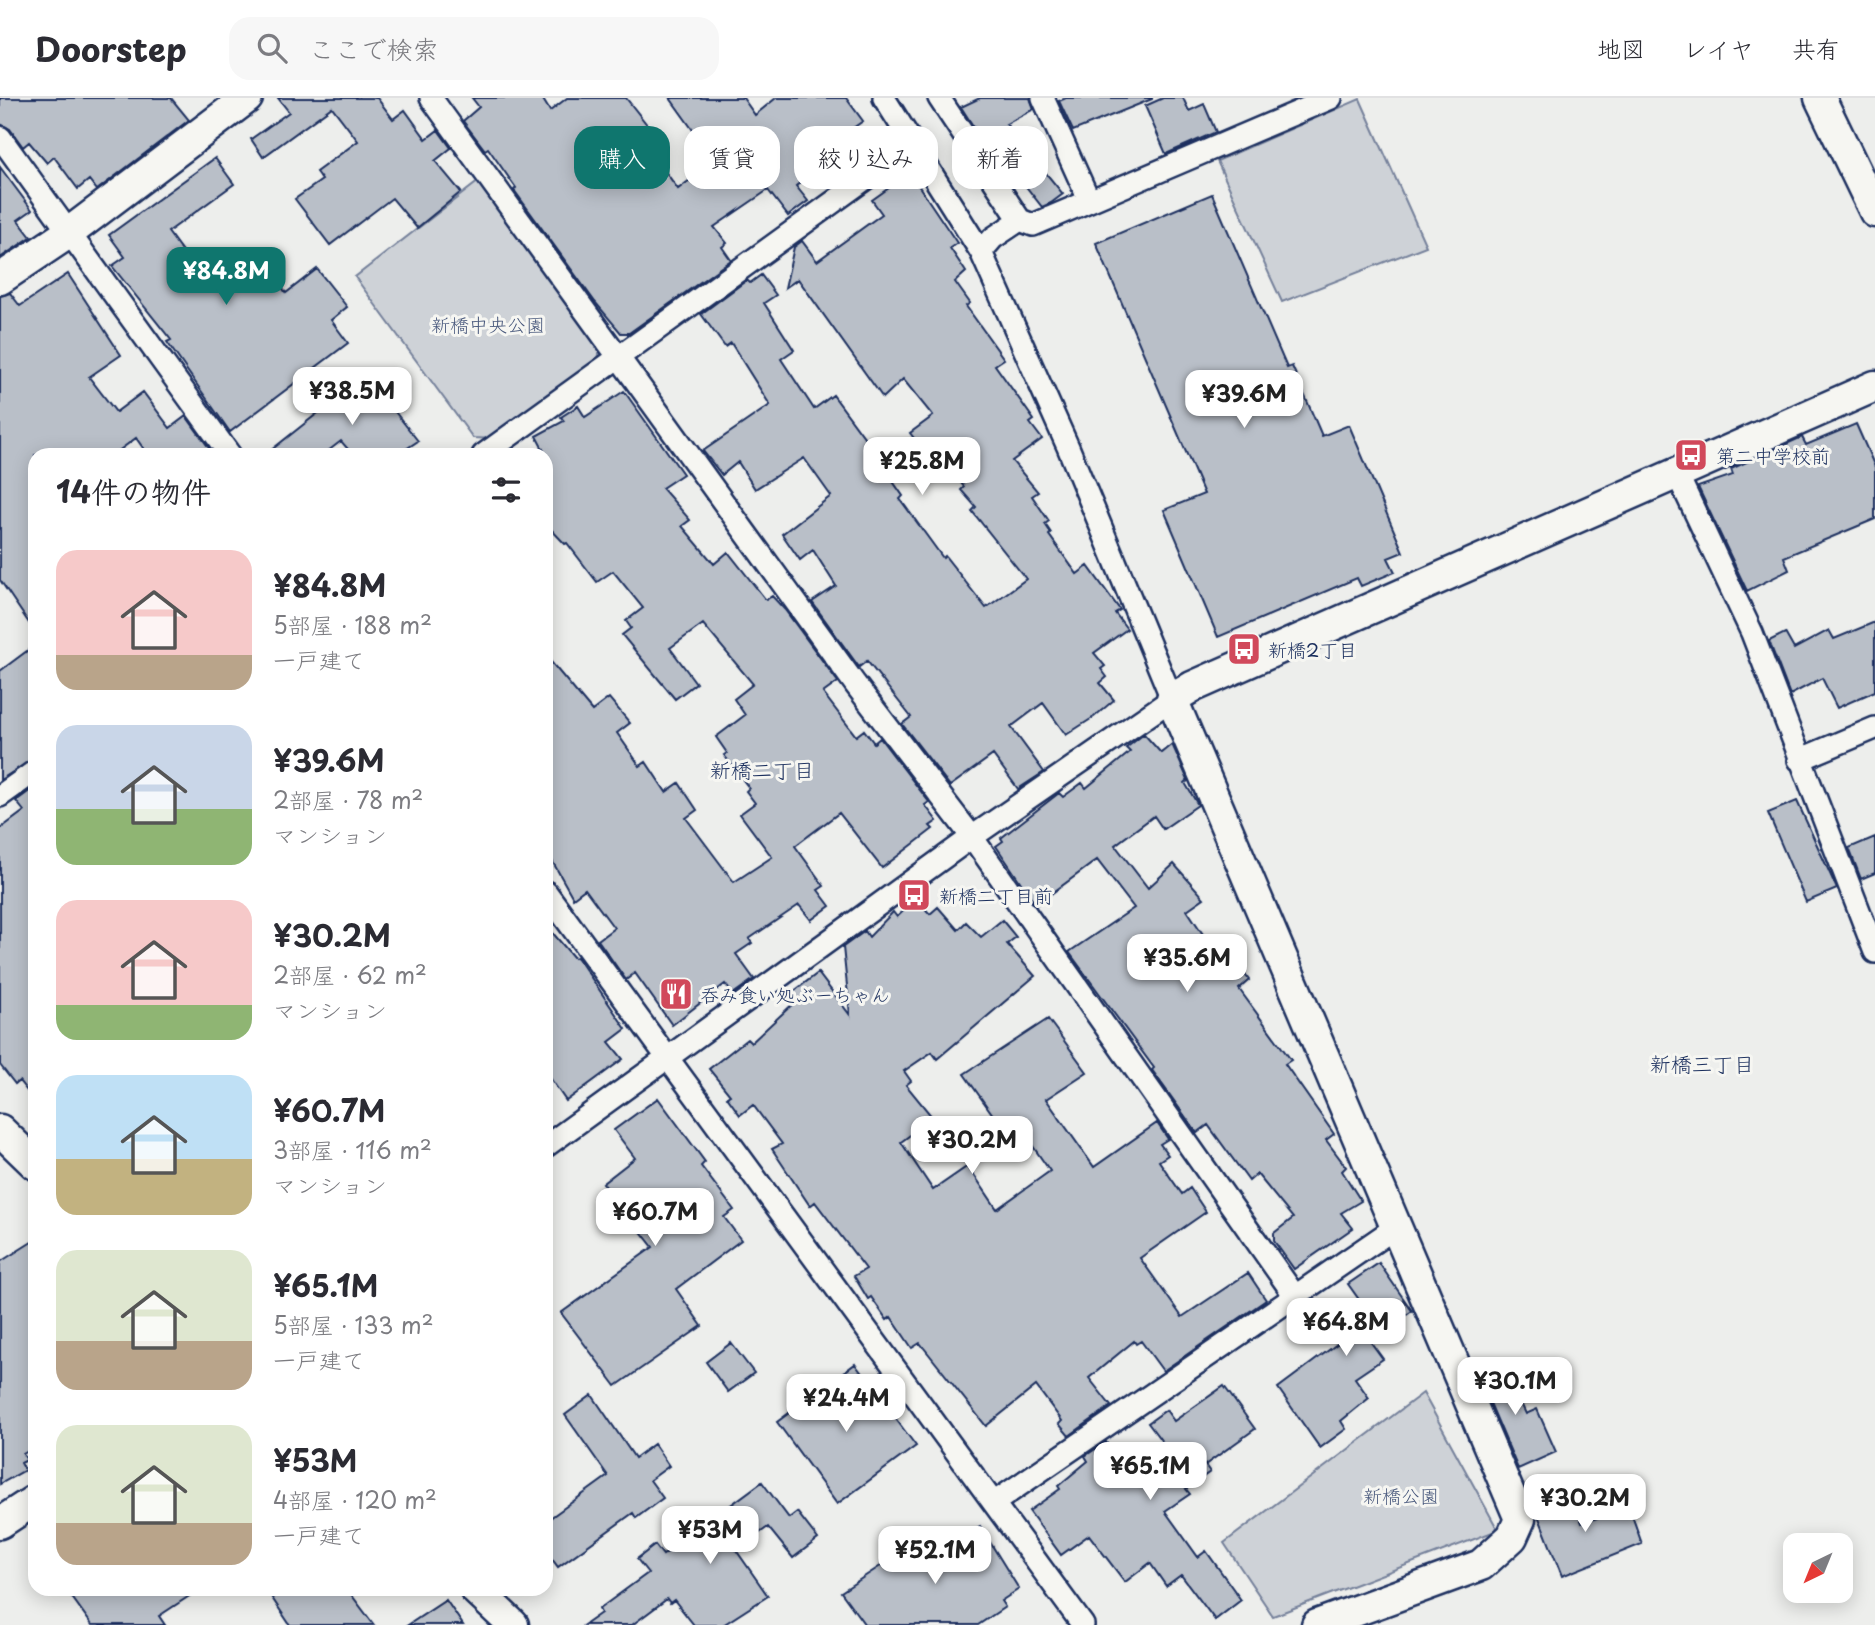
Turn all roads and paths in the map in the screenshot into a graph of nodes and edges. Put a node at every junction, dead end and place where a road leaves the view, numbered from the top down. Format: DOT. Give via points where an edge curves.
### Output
graph roads {
  1 [pos="247,98"];
  2 [pos="431,98"];
  3 [pos="884,98"];
  4 [pos="939,98"];
  5 [pos="1043,98"];
  6 [pos="1331,98"];
  7 [pos="1820,98"];
  8 [pos="903,126"];
  9 [pos="0,137"];
  10 [pos="938,181"];
  11 [pos="852,189"];
  12 [pos="1089,200"];
  13 [pos="1875,212"];
  14 [pos="1020,220"];
  15 [pos="70,232"];
  16 [pos="981,252"];
  17 [pos="0,279"];
  18 [pos="619,358"];
  19 [pos="1875,386"];
  20 [pos="225,448"];
  21 [pos="493,448"];
  22 [pos="1677,474"];
  23 [pos="1172,699"];
  24 [pos="1875,728"];
  25 [pos="1799,760"];
  26 [pos="28,776"];
  27 [pos="0,796"];
  28 [pos="972,837"];
  29 [pos="553,902"];
  30 [pos="1875,952"];
  31 [pos="667,1060"];
  32 [pos="0,1130"];
  33 [pos="553,1141"];
  34 [pos="28,1157"];
  35 [pos="1396,1227"];
  36 [pos="1295,1296"];
  37 [pos="995,1502"];
  38 [pos="28,1505"];
  39 [pos="0,1523"];
  40 [pos="482,1596"];
  41 [pos="513,1625"];
  42 [pos="1083,1625"];
  43 [pos="1317,1625"];
  1 -- 15 [label="street"];
  2 -- 18 [label="street"];
  3 -- 8 [label="street"];
  4 -- 14 [label="street"];
  5 -- 12 [label="street"];
  6 -- 12 [label="street"];
  7 -- 13 [label="street"];
  9 -- 15 [label="street"];
  10 -- 16 [label="street"];
  11 -- 18 [label="street"];
  12 -- 14 [label="street" via="1033,225"];
  14 -- 16 [label="street"];
  15 -- 17 [label="street"];
  15 -- 20 [label="street"];
  16 -- 23 [label="street"];
  18 -- 21 [label="street"];
  18 -- 28 [label="street" via="871,706"];
  19 -- 22 [label="street"];
  22 -- 23 [label="street"];
  22 -- 25 [label="street" via="1752,633"];
  23 -- 28 [label="street"];
  23 -- 35 [label="street"];
  24 -- 25 [label="street"];
  25 -- 30 [label="street"];
  26 -- 27 [label="street"];
  28 -- 31 [label="street"];
  28 -- 36 [label="street"];
  29 -- 31 [label="street"];
  31 -- 33 [label="street"];
  31 -- 37 [label="street"];
  32 -- 34 [label="street"];
  35 -- 36 [label="street"];
  35 -- 43 [label="street" via="1520,1519 1512,1537 1481,1565"];
  36 -- 37 [label="street"];
  37 -- 42 [label="street"];
  38 -- 39 [label="street"];
  40 -- 41 [label="street"];
}
